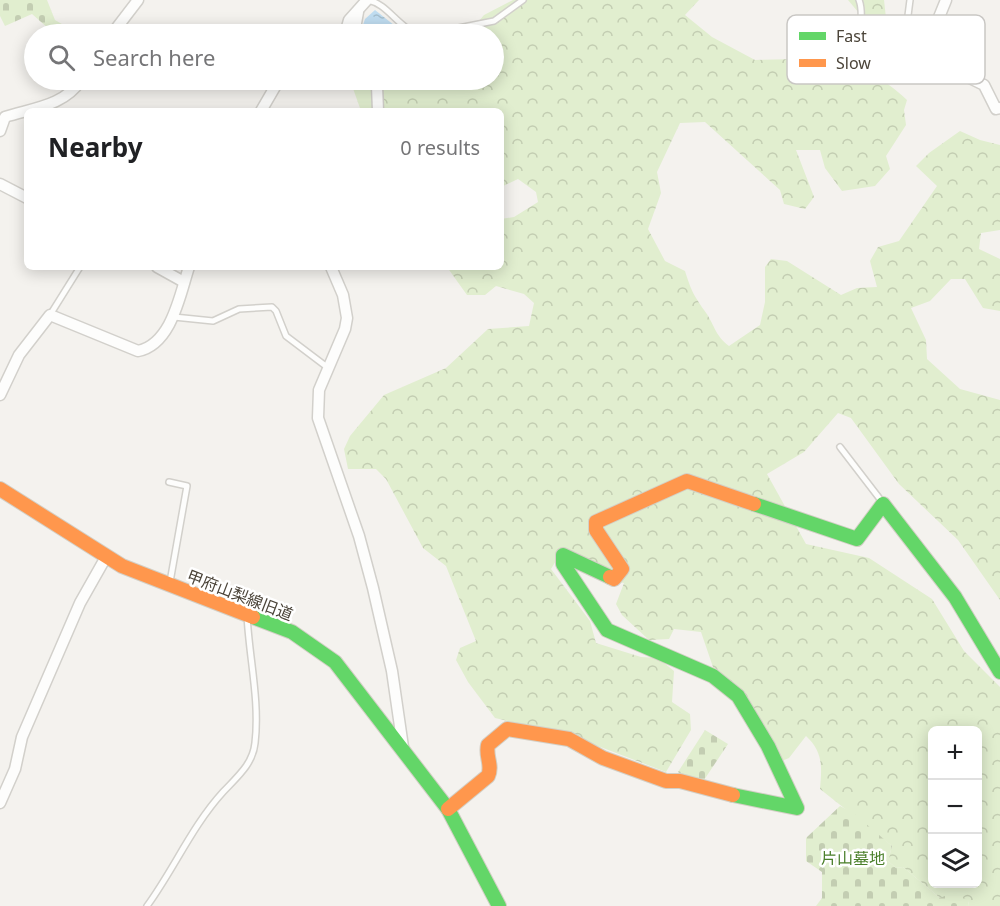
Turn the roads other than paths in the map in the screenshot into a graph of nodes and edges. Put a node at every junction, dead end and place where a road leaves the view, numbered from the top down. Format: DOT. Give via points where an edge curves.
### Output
graph roads {
  1 [pos="138,0"];
  2 [pos="368,0"];
  3 [pos="523,0"];
  4 [pos="859,0"];
  5 [pos="910,0"];
  6 [pos="946,0"];
  7 [pos="358,12"];
  8 [pos="860,15"];
  9 [pos="908,15"];
  10 [pos="940,15"];
  11 [pos="120,24"];
  12 [pos="348,24"];
  13 [pos="356,24"];
  14 [pos="401,24"];
  15 [pos="479,24"];
  16 [pos="982,84"];
  17 [pos="74,90"];
  18 [pos="273,90"];
  19 [pos="377,90"];
  20 [pos="34,108"];
  21 [pos="263,108"];
  22 [pos="378,108"];
  23 [pos="1000,108"];
  24 [pos="24,111"];
  25 [pos="0,131"];
  26 [pos="0,184"];
  27 [pos="24,196"];
  28 [pos="78,270"];
  29 [pos="162,270"];
  30 [pos="188,270"];
  31 [pos="332,270"];
  32 [pos="184,282"];
  33 [pos="50,315"];
  34 [pos="174,317"];
  35 [pos="327,367"];
  36 [pos="4,375"];
  37 [pos="0,395"];
  38 [pos="840,447"];
  39 [pos="169,482"];
  40 [pos="0,489"];
  41 [pos="884,504"];
  42 [pos="106,557"];
  43 [pos="169,585"];
  44 [pos="247,614"];
  45 [pos="1000,672"];
  46 [pos="403,747"];
  47 [pos="0,803"];
  48 [pos="448,809"];
  49 [pos="147,906"];
  50 [pos="499,906"];
  1 -- 11 [label="street"];
  2 -- 7 [label="street"];
  2 -- 14 [label="lane" via="378,2"];
  3 -- 15 [label="lane" via="494,21"];
  4 -- 8 [label="lane"];
  5 -- 9 [label="lane"];
  6 -- 10 [label="street"];
  7 -- 12 [label="street"];
  7 -- 13 [label="street"];
  16 -- 23 [label="street" via="996,109"];
  17 -- 20 [label="street" via="60,100"];
  18 -- 21 [label="street"];
  19 -- 22 [label="street"];
  24 -- 25 [label="street" via="5,117"];
  26 -- 27 [label="street"];
  28 -- 33 [label="lane"];
  29 -- 32 [label="street"];
  30 -- 32 [label="street"];
  31 -- 35 [label="street" via="347,318"];
  32 -- 34 [label="street"];
  33 -- 34 [label="street" via="138,351 171,325"];
  33 -- 36 [label="street"];
  34 -- 35 [label="lane" via="213,321 239,309 272,307 286,336"];
  35 -- 46 [label="street" via="319,390 318,418 373,588 392,671"];
  36 -- 37 [label="street"];
  38 -- 41 [label="lane"];
  39 -- 43 [label="lane" via="187,486"];
  40 -- 42 [label="street, 甲府山梨線旧道"];
  41 -- 45 [label="street" via="955,597"];
  41 -- 48 [label="street" via="857,539 687,481 596,522 596,530 622,569 614,579 564,555 563,564 608,630 713,676 738,696 768,746 797,808 666,781 603,758 569,739 507,729 485,750 491,769 488,776"];
  42 -- 43 [label="street, 甲府山梨線旧道"];
  42 -- 47 [label="street" via="80,603 27,727"];
  43 -- 44 [label="street, 甲府山梨線旧道"];
  44 -- 46 [label="street, 甲府山梨線旧道" via="292,632 335,662"];
  44 -- 49 [label="lane" via="254,677 255,743 251,761 217,798"];
  46 -- 48 [label="street, 甲府山梨線旧道"];
  48 -- 50 [label="street, 甲府山梨線旧道"];
}
